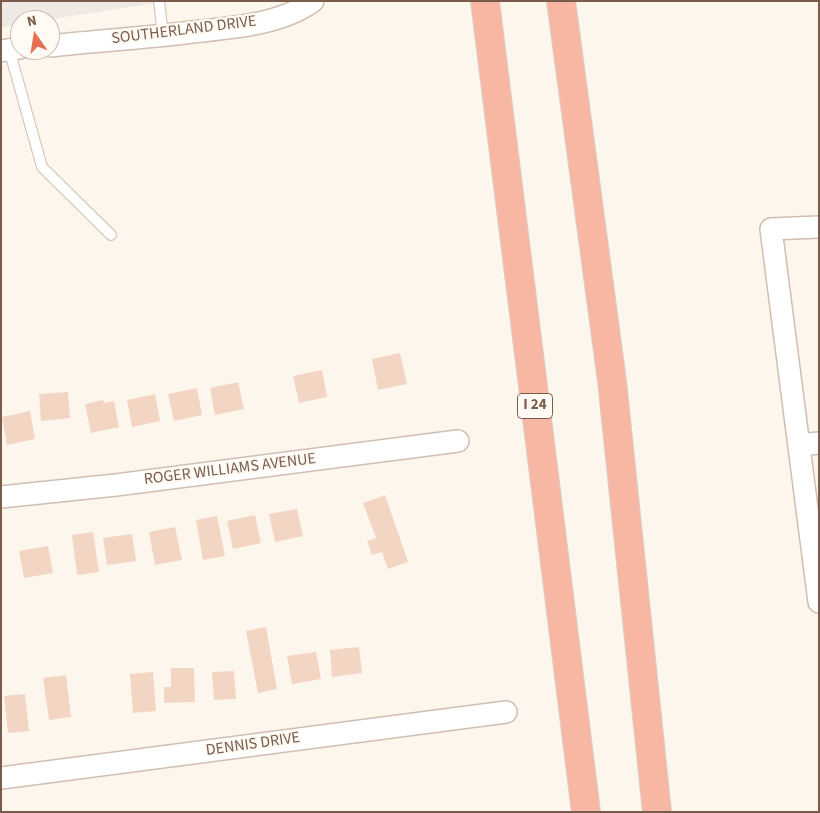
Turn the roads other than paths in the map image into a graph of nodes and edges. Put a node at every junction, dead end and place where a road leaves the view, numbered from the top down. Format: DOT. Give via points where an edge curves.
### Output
graph roads {
  1 [pos="159,1"];
  2 [pos="313,1"];
  3 [pos="485,1"];
  4 [pos="561,1"];
  5 [pos="163,36"];
  6 [pos="60,45"];
  7 [pos="13,60"];
  8 [pos="819,227"];
  9 [pos="111,235"];
  10 [pos="458,441"];
  11 [pos="809,444"];
  12 [pos="1,497"];
  13 [pos="819,602"];
  14 [pos="506,712"];
  15 [pos="1,778"];
  16 [pos="586,812"];
  17 [pos="657,812"];
  1 -- 5 [label="lane"];
  2 -- 5 [label="street, SOUTHERLAND DRIVE" via="280,17 246,26"];
  3 -- 16 [label="highway, I 24"];
  4 -- 17 [label="highway" via="612,382"];
  5 -- 6 [label="street, SOUTHERLAND DRIVE"];
  7 -- 9 [label="lane" via="42,167"];
  8 -- 11 [label="street" via="771,229"];
  10 -- 12 [label="street, ROGER WILLIAMS AVENUE"];
  11 -- 13 [label="street"];
  14 -- 15 [label="street, DENNIS DRIVE"];
}
